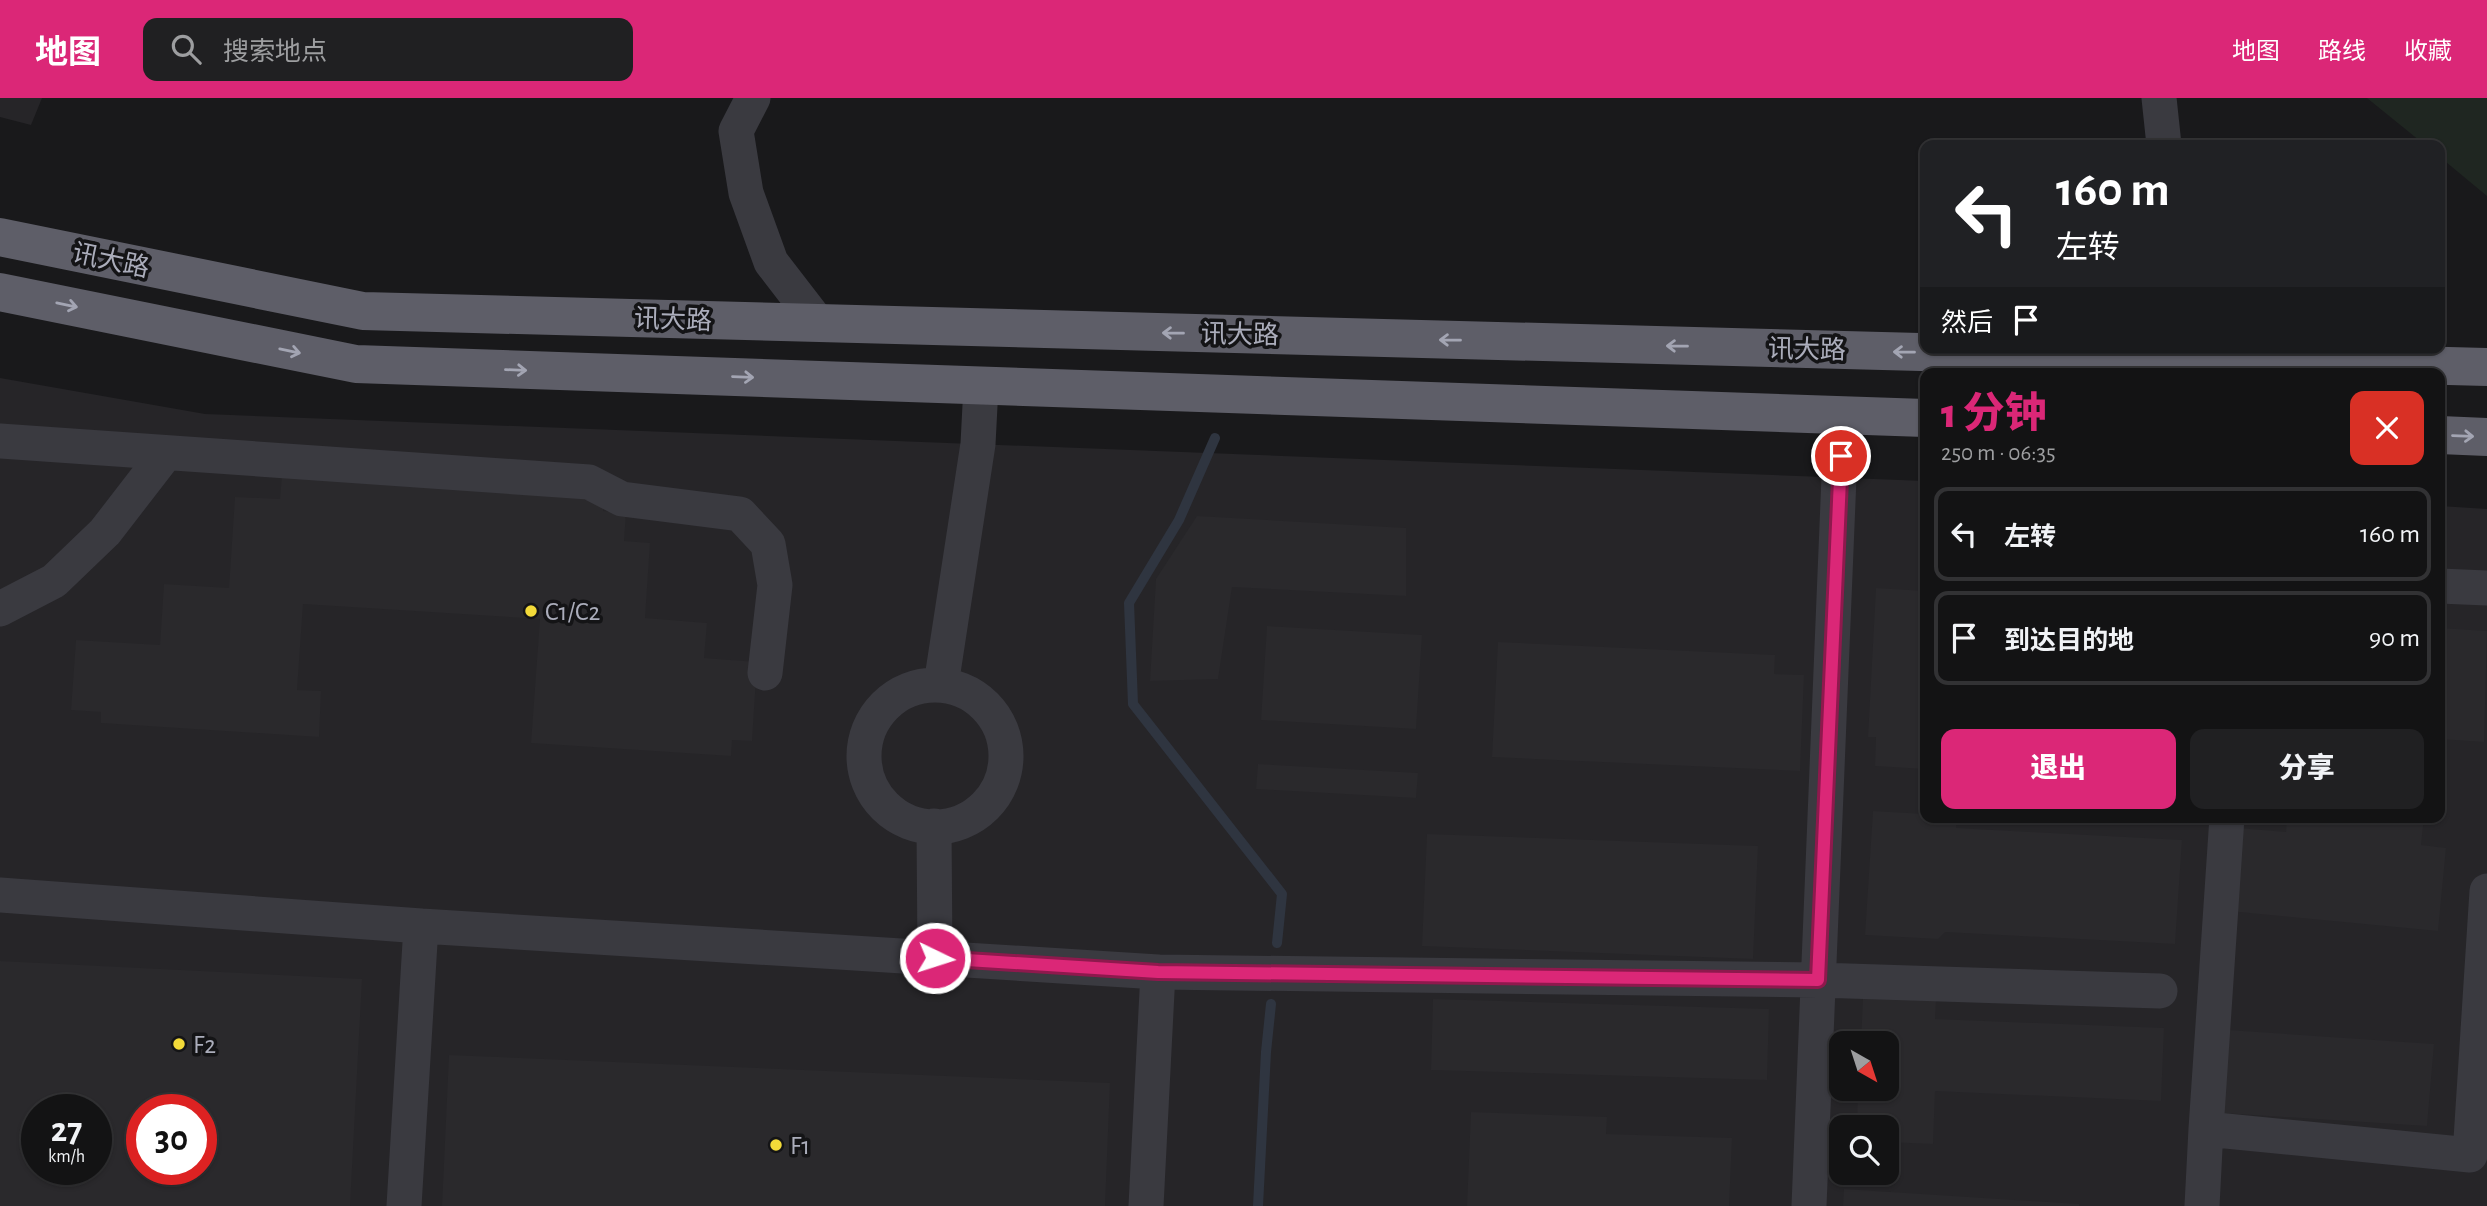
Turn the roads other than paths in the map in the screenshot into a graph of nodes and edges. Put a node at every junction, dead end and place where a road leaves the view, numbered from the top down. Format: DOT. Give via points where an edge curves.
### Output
graph roads {
  1 [pos="753,98"];
  2 [pos="2159,98"];
  3 [pos="2163,140"];
  4 [pos="0,237"];
  5 [pos="0,292"];
  6 [pos="818,323"];
  7 [pos="1920,348"];
  8 [pos="2207,354"];
  9 [pos="2487,367"];
  10 [pos="981,386"];
  11 [pos="1845,415"];
  12 [pos="1920,418"];
  13 [pos="2445,435"];
  14 [pos="2487,436"];
  15 [pos="0,441"];
  16 [pos="166,453"];
  17 [pos="2445,586"];
  18 [pos="2487,587"];
  19 [pos="0,609"];
  20 [pos="765,673"];
  21 [pos="941,685"];
  22 [pos="2227,823"];
  23 [pos="934,827"];
  24 [pos="2487,891"];
  25 [pos="0,895"];
  26 [pos="421,926"];
  27 [pos="935,958"];
  28 [pos="1158,972"];
  29 [pos="1818,980"];
  30 [pos="2160,991"];
  31 [pos="2206,1129"];
  32 [pos="404,1206"];
  33 [pos="1146,1206"];
  34 [pos="1809,1206"];
  35 [pos="2202,1206"];
  1 -- 6 [label="street" via="736,131 746,193 771,262"];
  2 -- 3 [label="street"];
  4 -- 6 [label="highway, 讯大路" via="363,311"];
  5 -- 10 [label="highway, 讯大路, one-way" via="356,364"];
  7 -- 6 [label="highway, 讯大路, one-way"];
  8 -- 9 [label="highway, 讯大路"];
  10 -- 11 [label="highway, 讯大路"];
  10 -- 21 [label="street" via="978,444"];
  11 -- 12 [label="highway, 讯大路"];
  11 -- 29 [label="street"];
  13 -- 14 [label="highway, one-way"];
  15 -- 16 [label="street"];
  16 -- 19 [label="street" via="105,532 54,581"];
  16 -- 20 [label="street" via="589,482 622,499 740,514 768,544 775,585"];
  17 -- 18 [label="street"];
  21 -- 23 [label="street" via="965,691 998,721 1006,765 1000,786 987,805 969,819"];
  21 -- 23 [label="street" via="917,687 894,697 877,715 866,737 864,762 870,785 884,806 903,820"];
  22 -- 31 [label="street"];
  23 -- 27 [label="street"];
  24 -- 31 [label="street" via="2470,1155"];
  25 -- 26 [label="street"];
  26 -- 27 [label="street"];
  26 -- 32 [label="street"];
  27 -- 28 [label="street"];
  28 -- 29 [label="street"];
  28 -- 33 [label="street"];
  29 -- 30 [label="street"];
  29 -- 34 [label="street"];
  31 -- 35 [label="street"];
}
